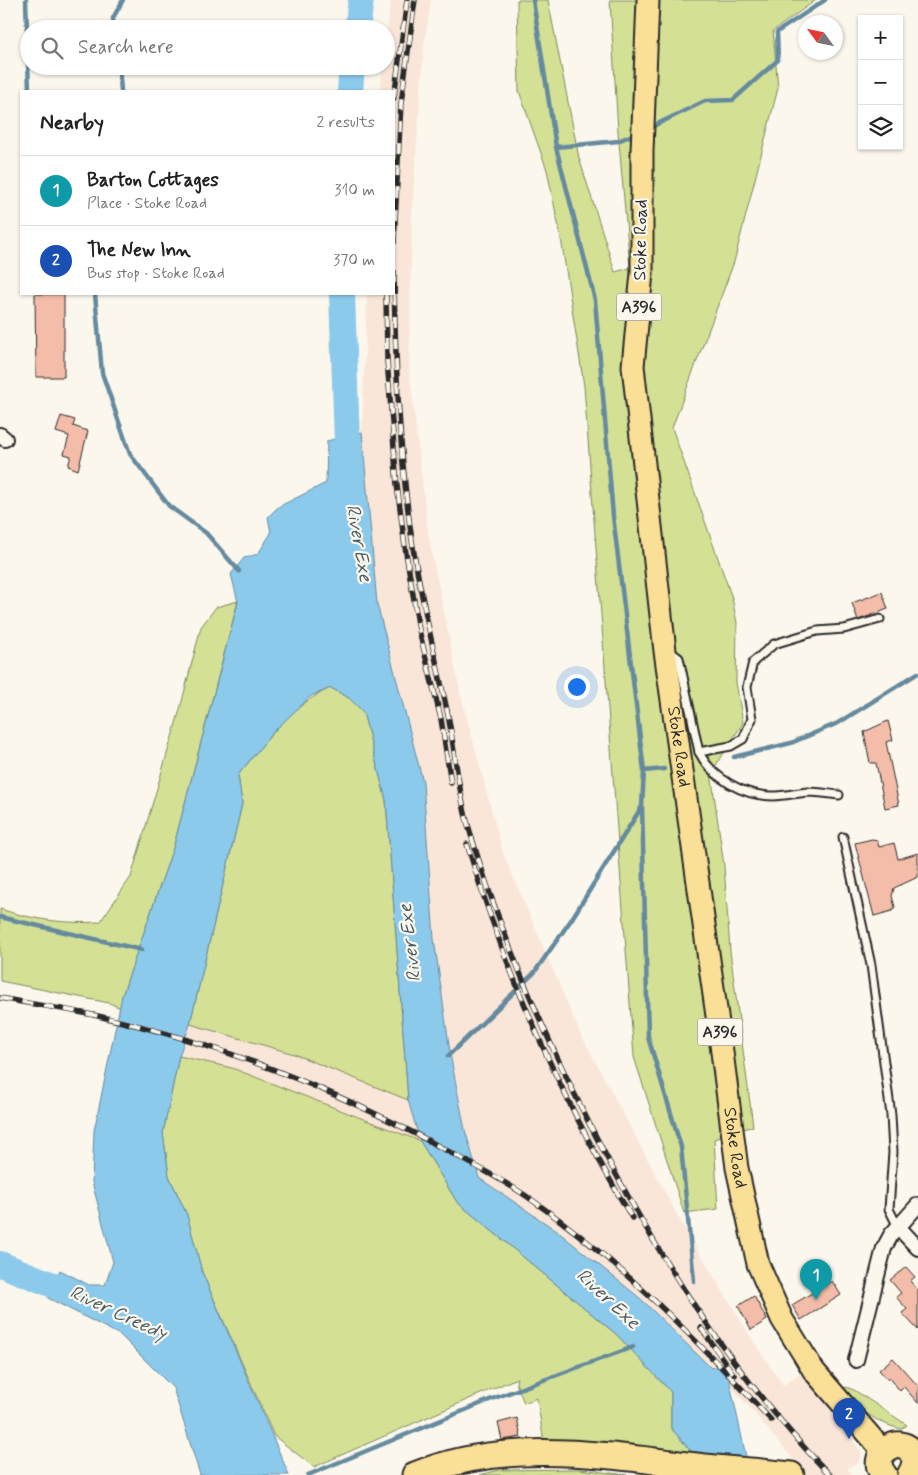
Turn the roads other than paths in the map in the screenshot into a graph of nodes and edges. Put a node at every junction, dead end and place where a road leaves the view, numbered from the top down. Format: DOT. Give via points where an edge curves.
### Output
graph roads {
  1 [pos="648,0"];
  2 [pos="880,619"];
  3 [pos="665,651"];
  4 [pos="699,752"];
  5 [pos="839,795"];
  6 [pos="844,837"];
  7 [pos="918,1205"];
  8 [pos="898,1227"];
  9 [pos="918,1248"];
  10 [pos="856,1360"];
  11 [pos="914,1445"];
  12 [pos="881,1468"];
  13 [pos="415,1475"];
  14 [pos="791,1475"];
  15 [pos="910,1475"];
  1 -- 3 [label="main road, Stoke Road / A396" via="642,152 642,273 634,366"];
  2 -- 4 [label="lane" via="844,629 817,630 774,644 753,662 747,687 752,719 743,739 731,746"];
  3 -- 4 [label="lane" via="679,658"];
  3 -- 12 [label="main road, Stoke Road / A396" via="737,1168 753,1248 771,1298 804,1355"];
  4 -- 5 [label="lane" via="707,768 722,779 759,795 809,792"];
  6 -- 8 [label="lane" via="871,966 891,1115 893,1152 889,1210"];
  7 -- 8 [label="street"];
  8 -- 9 [label="street"];
  8 -- 10 [label="street" via="884,1248"];
  11 -- 12 [label="highway" via="892,1445"];
  11 -- 15 [label="highway" via="915,1464"];
  13 -- 14 [label="highway" via="484,1457 544,1452"];
}
